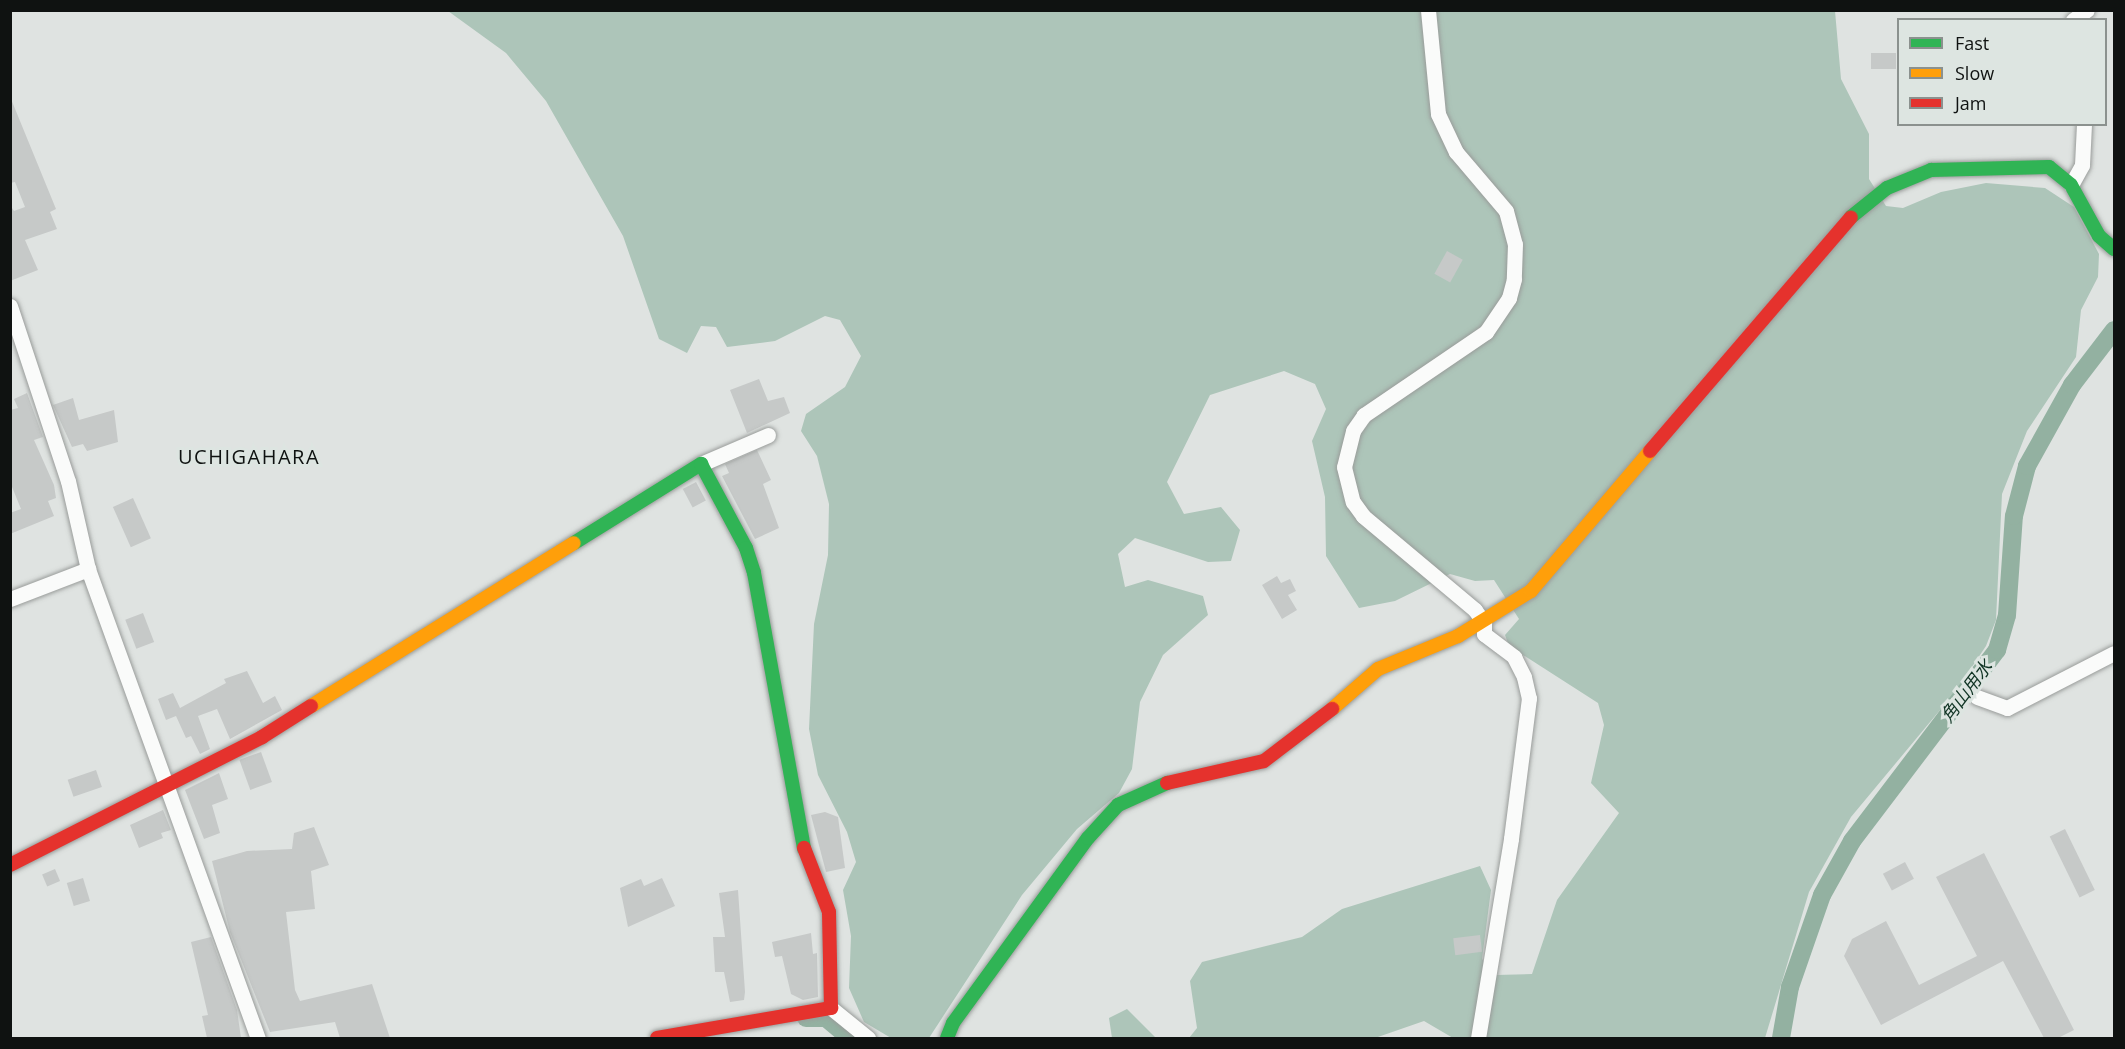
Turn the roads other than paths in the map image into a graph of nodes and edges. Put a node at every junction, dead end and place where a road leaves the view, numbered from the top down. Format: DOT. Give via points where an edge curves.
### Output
graph roads {
  1 [pos="1428,10"];
  2 [pos="2084,126"];
  3 [pos="2072,185"];
  4 [pos="2115,249"];
  5 [pos="10,306"];
  6 [pos="768,435"];
  7 [pos="701,464"];
  8 [pos="88,569"];
  9 [pos="10,599"];
  10 [pos="1484,622"];
  11 [pos="2115,653"];
  12 [pos="1977,697"];
  13 [pos="166,785"];
  14 [pos="10,865"];
  15 [pos="831,1008"];
  16 [pos="258,1038"];
  17 [pos="657,1038"];
  18 [pos="868,1038"];
  19 [pos="947,1038"];
  20 [pos="1478,1038"];
  1 -- 10 [label="street" via="1438,114 1456,152 1506,211 1515,244 1514,279 1509,298 1486,332 1364,415 1353,431 1344,467 1353,502 1363,516"];
  2 -- 3 [label="street" via="2082,165"];
  3 -- 4 [label="street" via="2099,236"];
  3 -- 10 [label="street" via="2040,165 1960,166 1911,177 1865,204 1563,558 1531,591"];
  5 -- 8 [label="street" via="68,481"];
  6 -- 7 [label="street"];
  7 -- 13 [label="street" via="262,737"];
  7 -- 15 [label="street" via="746,548 754,573 806,857 829,912"];
  8 -- 9 [label="street"];
  8 -- 13 [label="street"];
  10 -- 19 [label="street" via="1378,669 1301,736 1264,760 1238,771 1158,784 1118,805 953,1023"];
  10 -- 20 [label="street" via="1484,634 1491,643 1514,657 1528,698"];
  11 -- 12 [label="street" via="2007,708"];
  13 -- 14 [label="street"];
  13 -- 16 [label="street"];
  15 -- 17 [label="street"];
  15 -- 18 [label="street"];
}
